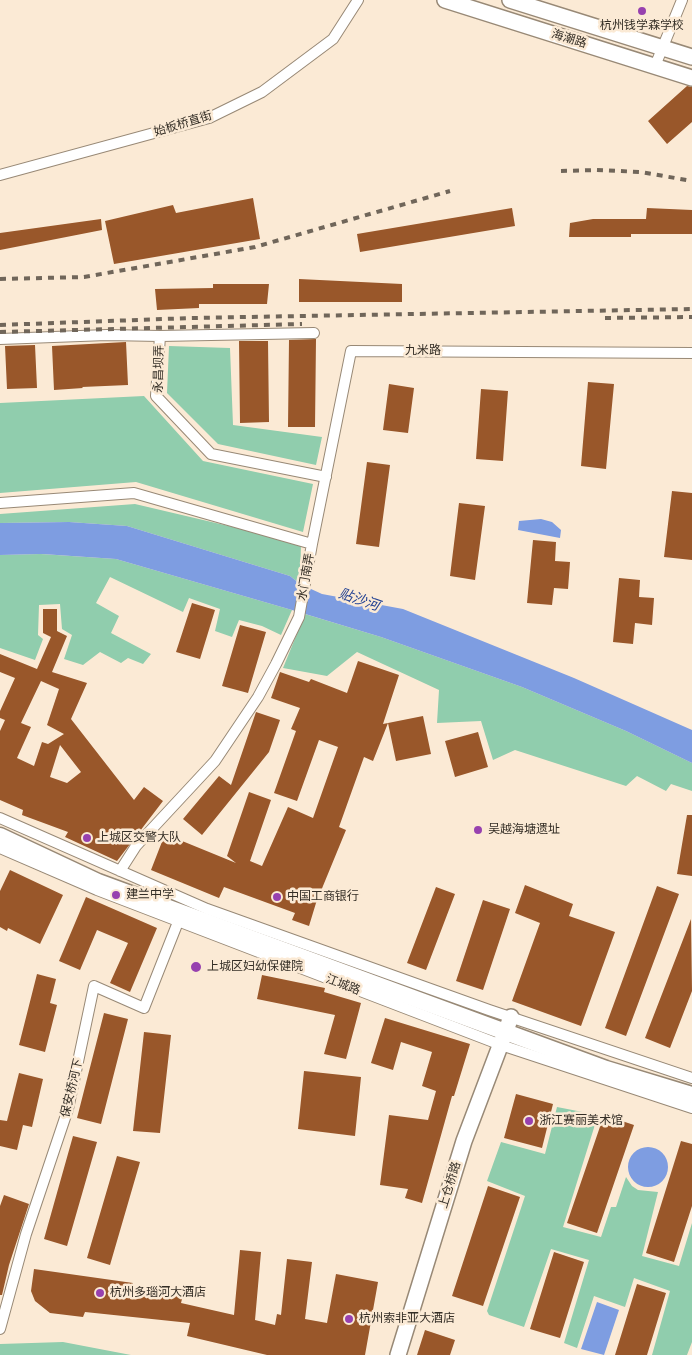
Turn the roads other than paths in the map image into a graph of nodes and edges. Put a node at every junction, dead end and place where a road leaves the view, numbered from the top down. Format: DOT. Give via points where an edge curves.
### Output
graph roads {
  1 [pos="358,0"];
  2 [pos="445,0"];
  3 [pos="510,0"];
  4 [pos="682,0"];
  5 [pos="662,48"];
  6 [pos="692,57"];
  7 [pos="655,66"];
  8 [pos="692,78"];
  9 [pos="0,175"];
  10 [pos="314,333"];
  11 [pos="160,336"];
  12 [pos="0,339"];
  13 [pos="692,353"];
  14 [pos="326,477"];
  15 [pos="0,503"];
  16 [pos="312,544"];
  17 [pos="0,818"];
  18 [pos="0,836"];
  19 [pos="0,848"];
  20 [pos="120,871"];
  21 [pos="178,922"];
  22 [pos="512,1017"];
  23 [pos="503,1039"];
  24 [pos="692,1078"];
  25 [pos="692,1095"];
  26 [pos="692,1108"];
  27 [pos="0,1329"];
  28 [pos="398,1355"];
  1 -- 9 [label="street, 始板桥直街" via="333,40 262,92 209,118"];
  2 -- 7 [label="street, 海潮路"];
  3 -- 5 [label="street, 海潮路"];
  4 -- 5 [label="street"];
  5 -- 6 [label="street, 海潮路"];
  5 -- 7 [label="street"];
  7 -- 8 [label="street, 海潮路"];
  10 -- 11 [label="street"];
  11 -- 12 [label="street, 永昌坝弄"];
  11 -- 14 [label="street, 永昌坝弄" via="156,396 211,454"];
  13 -- 14 [label="street, 九米路" via="351,351"];
  14 -- 16 [label="street, 九米路"];
  15 -- 16 [label="street, 水门南弄" via="134,493"];
  16 -- 20 [label="street, 水门南弄" via="298,617 262,688 215,761 136,846"];
  17 -- 20 [label="street, 江城路"];
  18 -- 23 [label="main road, 江城路" via="98,882"];
  19 -- 21 [label="street, 江城路"];
  20 -- 22 [label="street, 江城路" via="207,909"];
  21 -- 23 [label="street, 江城路"];
  21 -- 27 [label="street, 保安桥河下" via="144,1008 94,986 68,1109 26,1234"];
  22 -- 23 [label="street, 上仓桥路"];
  22 -- 24 [label="street, 江城路"];
  23 -- 25 [label="main road, 江城路"];
  23 -- 26 [label="street, 江城路"];
  23 -- 28 [label="street, 上仓桥路" via="464,1141"];
}
